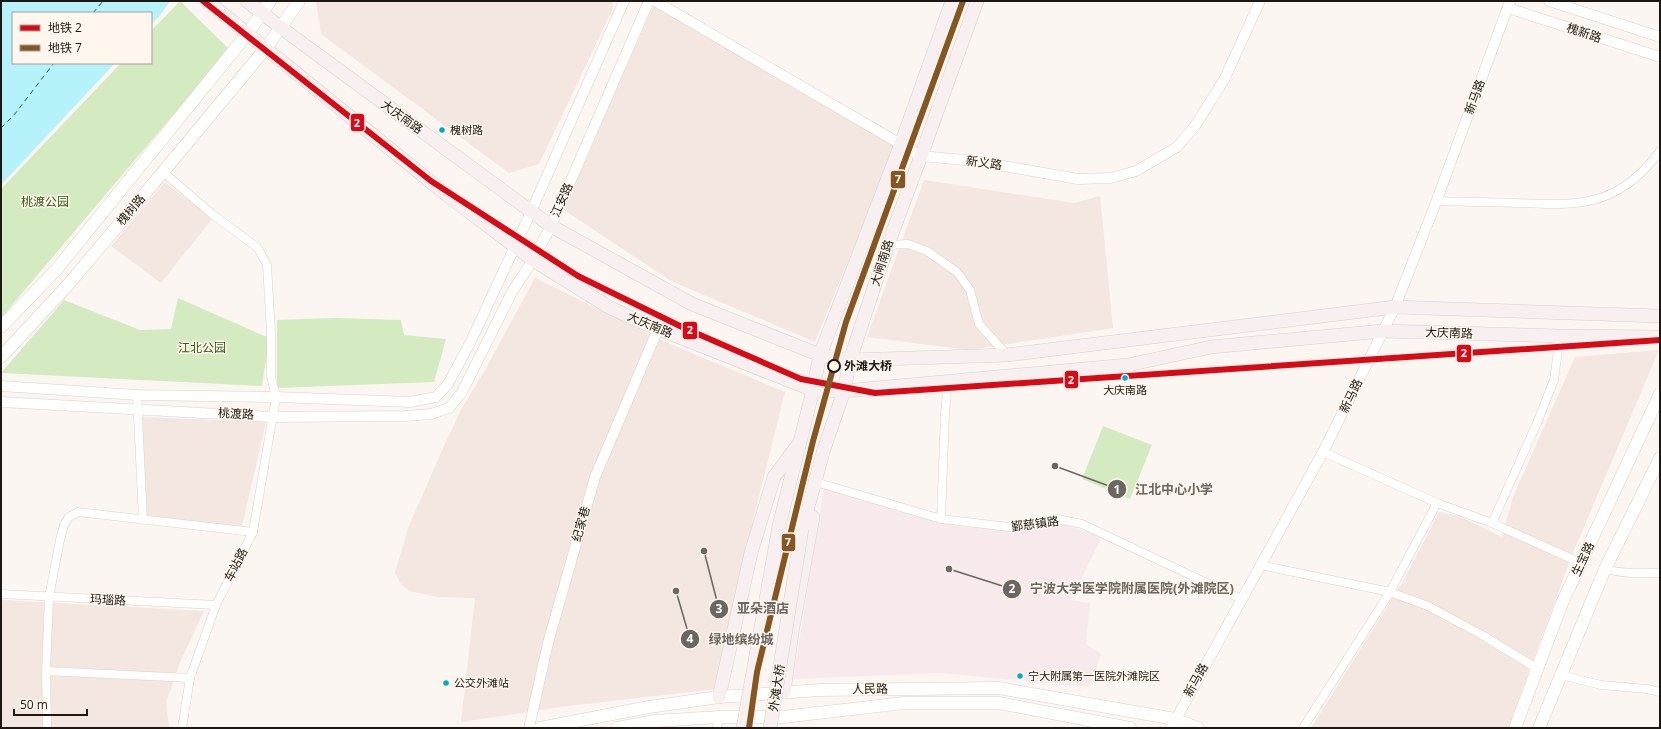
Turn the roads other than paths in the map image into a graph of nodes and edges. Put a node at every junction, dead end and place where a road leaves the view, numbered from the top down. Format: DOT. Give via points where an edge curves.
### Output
graph roads {
  1 [pos="207,1"];
  2 [pos="247,1"];
  3 [pos="270,1"];
  4 [pos="299,1"];
  5 [pos="624,1"];
  6 [pos="649,1"];
  7 [pos="655,1"];
  8 [pos="952,1"];
  9 [pos="977,1"];
  10 [pos="1260,1"];
  11 [pos="1549,1"];
  12 [pos="1509,4"];
  13 [pos="262,13"];
  14 [pos="280,27"];
  15 [pos="248,33"];
  16 [pos="1660,37"];
  17 [pos="266,48"];
  18 [pos="1660,58"];
  19 [pos="901,144"];
  20 [pos="1660,151"];
  21 [pos="921,156"];
  22 [pos="163,172"];
  23 [pos="1437,200"];
  24 [pos="531,212"];
  25 [pos="551,226"];
  26 [pos="515,245"];
  27 [pos="888,245"];
  28 [pos="533,260"];
  29 [pos="1395,307"];
  30 [pos="1660,316"];
  31 [pos="1,327"];
  32 [pos="658,329"];
  33 [pos="1383,331"];
  34 [pos="1560,336"];
  35 [pos="1660,337"];
  36 [pos="820,355"];
  37 [pos="1007,355"];
  38 [pos="1,357"];
  39 [pos="850,360"];
  40 [pos="948,382"];
  41 [pos="448,384"];
  42 [pos="1,386"];
  43 [pos="813,390"];
  44 [pos="844,390"];
  45 [pos="462,392"];
  46 [pos="1660,394"];
  47 [pos="137,395"];
  48 [pos="276,397"];
  49 [pos="1,402"];
  50 [pos="139,409"];
  51 [pos="273,417"];
  52 [pos="801,441"];
  53 [pos="824,449"];
  54 [pos="1323,452"];
  55 [pos="1660,458"];
  56 [pos="819,482"];
  57 [pos="1437,504"];
  58 [pos="941,518"];
  59 [pos="143,520"];
  60 [pos="1492,524"];
  61 [pos="802,529"];
  62 [pos="253,532"];
  63 [pos="1581,563"];
  64 [pos="1260,566"];
  65 [pos="1605,569"];
  66 [pos="1660,573"];
  67 [pos="1390,592"];
  68 [pos="1,594"];
  69 [pos="49,597"];
  70 [pos="1241,599"];
  71 [pos="216,605"];
  72 [pos="1538,669"];
  73 [pos="46,671"];
  74 [pos="1561,675"];
  75 [pos="190,678"];
  76 [pos="784,692"];
  77 [pos="1660,692"];
  78 [pos="720,697"];
  79 [pos="718,723"];
  80 [pos="774,724"];
  81 [pos="1173,724"];
  82 [pos="47,728"];
  83 [pos="182,728"];
  84 [pos="529,728"];
  85 [pos="540,728"];
  86 [pos="617,728"];
  87 [pos="743,728"];
  88 [pos="1130,728"];
  89 [pos="1198,728"];
  90 [pos="1303,728"];
  91 [pos="1515,728"];
  92 [pos="1539,728"];
  1 -- 15 [label="main road, 大庆南路"];
  2 -- 13 [label="main road, 大庆南路"];
  3 -- 13 [label="main road, 槐树路"];
  4 -- 14 [label="main road, 槐树路"];
  5 -- 24 [label="street, 江安路"];
  6 -- 25 [label="street, 江安路"];
  7 -- 19 [label="street, 新义路"];
  8 -- 19 [label="main road, 大闸南路"];
  9 -- 21 [label="main road, 大闸南路"];
  10 -- 21 [label="street, 新义路" via="1224,80 1195,126 1177,147 1136,171 1111,178 1078,179 975,161"];
  11 -- 16 [label="street, 槐新路"];
  12 -- 18 [label="street, 槐新路"];
  12 -- 23 [label="street, 新马路"];
  13 -- 14 [label="main road, 大庆南路"];
  13 -- 15 [label="main road, 槐树路"];
  14 -- 17 [label="main road, 槐树路"];
  14 -- 24 [label="main road, 大庆南路"];
  15 -- 17 [label="main road, 大庆南路"];
  15 -- 31 [label="main road, 槐树路" via="56,270"];
  17 -- 22 [label="main road, 槐树路"];
  17 -- 26 [label="main road, 大庆南路" via="447,195"];
  19 -- 21 [label="street, 新义路"];
  19 -- 36 [label="main road, 大闸南路"];
  20 -- 23 [label="street" via="1646,169 1626,186 1593,201 1578,204 1542,204"];
  21 -- 27 [label="main road, 大闸南路"];
  22 -- 38 [label="main road, 槐树路" via="67,286"];
  22 -- 48 [label="street" via="212,214 258,248 267,265 271,333 270,376"];
  23 -- 29 [label="street, 新马路"];
  24 -- 25 [label="main road, 大庆南路"];
  24 -- 26 [label="street, 江安路"];
  25 -- 28 [label="street, 江安路"];
  25 -- 36 [label="main road, 大庆南路" via="692,304"];
  26 -- 28 [label="main road, 大庆南路"];
  26 -- 41 [label="street, 江安路" via="471,341"];
  27 -- 37 [label="street" via="908,244 927,251 957,272 970,290 979,324"];
  27 -- 39 [label="main road, 大闸南路"];
  28 -- 32 [label="main road, 大庆南路" via="607,306"];
  28 -- 45 [label="street, 江安路" via="512,292"];
  29 -- 30 [label="main road, 大庆南路"];
  29 -- 33 [label="street, 新马路"];
  29 -- 37 [label="main road, 大庆南路"];
  32 -- 43 [label="main road, 大庆南路"];
  32 -- 84 [label="street, 纪家巷" via="595,477 548,643"];
  33 -- 34 [label="main road, 大庆南路"];
  33 -- 40 [label="main road, 大庆南路" via="1211,347 1128,365"];
  33 -- 54 [label="street, 新马路"];
  34 -- 35 [label="main road, 大庆南路"];
  34 -- 60 [label="street" via="1554,380"];
  36 -- 39 [label="main road, 大庆南路"];
  36 -- 43 [label="main road, 大闸南路"];
  37 -- 39 [label="main road, 大庆南路"];
  39 -- 44 [label="main road, 大闸南路"];
  40 -- 44 [label="main road, 大庆南路"];
  40 -- 58 [label="street"];
  41 -- 48 [label="street, 桃渡路" via="436,397 410,402"];
  42 -- 47 [label="street, 桃渡路"];
  43 -- 44 [label="main road, 大庆南路"];
  43 -- 52 [label="main road, 大闸南路"];
  44 -- 53 [label="main road, 大闸南路"];
  45 -- 51 [label="street, 桃渡路" via="448,408 431,414"];
  46 -- 63 [label="main road, 生宝路"];
  47 -- 48 [label="street, 桃渡路"];
  47 -- 50 [label="street"];
  48 -- 51 [label="street, 车站路"];
  49 -- 50 [label="street, 桃渡路"];
  50 -- 51 [label="street, 桃渡路"];
  50 -- 59 [label="street"];
  51 -- 62 [label="street, 车站路"];
  52 -- 78 [label="main road" via="774,477 750,553"];
  52 -- 87 [label="main road, 大闸南路, bridge" via="779,526"];
  53 -- 56 [label="main road"];
  53 -- 61 [label="main road, 大闸南路"];
  54 -- 57 [label="street"];
  54 -- 64 [label="street, 新马路"];
  55 -- 65 [label="main road, 生宝路"];
  56 -- 58 [label="street, 鄞慈镇路"];
  56 -- 76 [label="main road"];
  57 -- 60 [label="street"];
  57 -- 67 [label="street"];
  58 -- 70 [label="street, 鄞慈镇路" via="1009,527 1058,519 1082,524"];
  59 -- 62 [label="street"];
  59 -- 69 [label="street" via="78,512 69,517 60,540"];
  60 -- 63 [label="street"];
  61 -- 80 [label="main road, 外滩大桥, bridge"];
  62 -- 71 [label="street, 车站路"];
  63 -- 72 [label="main road, 生宝路" via="1562,603"];
  64 -- 67 [label="street"];
  64 -- 70 [label="street, 新马路"];
  65 -- 66 [label="street" via="1618,573"];
  65 -- 74 [label="main road, 生宝路"];
  67 -- 72 [label="street" via="1428,606 1482,634"];
  67 -- 90 [label="street"];
  68 -- 69 [label="street, 玛瑙路"];
  69 -- 71 [label="street, 玛瑙路"];
  69 -- 73 [label="street"];
  70 -- 81 [label="street, 新马路"];
  71 -- 75 [label="street, 车站路"];
  72 -- 91 [label="main road, 生宝路"];
  73 -- 75 [label="street"];
  73 -- 82 [label="street"];
  74 -- 77 [label="street" via="1601,686"];
  74 -- 92 [label="main road, 生宝路"];
  75 -- 83 [label="street, 车站路"];
  76 -- 78 [label="main road, 人民路"];
  76 -- 81 [label="main road, 人民路" via="999,688"];
  78 -- 85 [label="main road, 人民路" via="649,707"];
  79 -- 80 [label="main road, 人民路"];
  79 -- 86 [label="main road, 人民路" via="655,721"];
  80 -- 88 [label="main road, 人民路" via="904,703 999,704"];
  81 -- 89 [label="main road, 人民路"];
}
